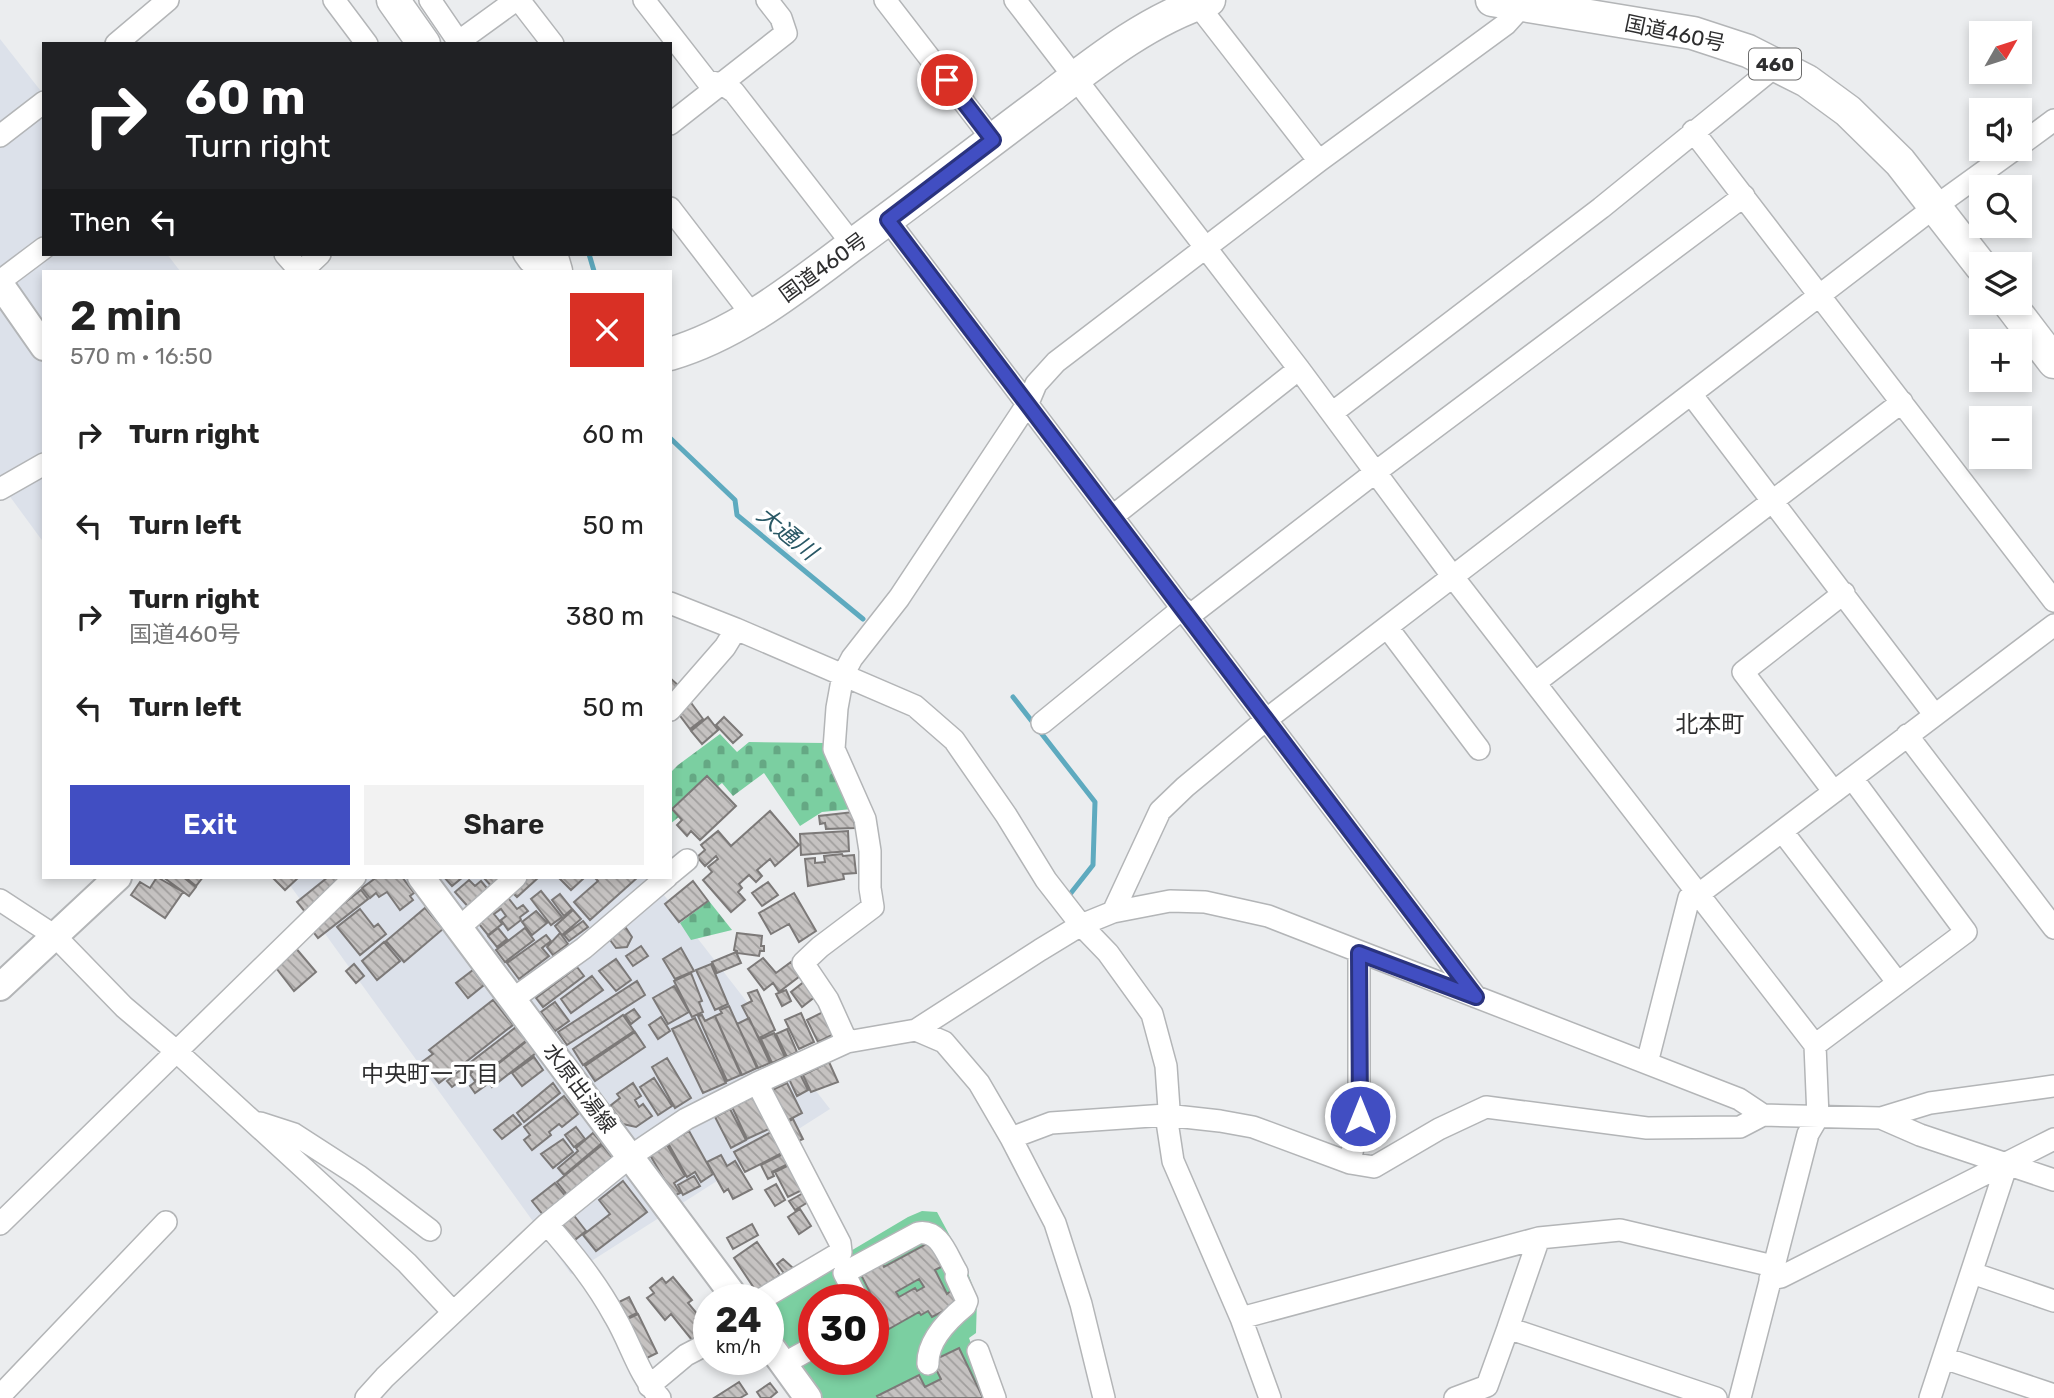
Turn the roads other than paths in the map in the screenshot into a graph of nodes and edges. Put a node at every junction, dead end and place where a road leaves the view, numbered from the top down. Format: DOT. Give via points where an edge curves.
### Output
graph roads {
  1 [pos="168,0"];
  2 [pos="334,0"];
  3 [pos="393,0"];
  4 [pos="430,0"];
  5 [pos="518,0"];
  6 [pos="644,0"];
  7 [pos="767,0"];
  8 [pos="885,0"];
  9 [pos="1016,0"];
  10 [pos="1492,0"];
  11 [pos="1203,2"];
  12 [pos="1523,5"];
  13 [pos="118,42"];
  14 [pos="365,42"];
  15 [pos="423,42"];
  16 [pos="458,42"];
  17 [pos="460,42"];
  18 [pos="550,42"];
  19 [pos="1777,65"];
  20 [pos="1074,79"];
  21 [pos="722,84"];
  22 [pos="42,104"];
  23 [pos="2054,120"];
  24 [pos="672,122"];
  25 [pos="1693,131"];
  26 [pos="0,136"];
  27 [pos="2032,136"];
  28 [pos="993,140"];
  29 [pos="1319,161"];
  30 [pos="1998,161"];
  31 [pos="1744,196"];
  32 [pos="1936,206"];
  33 [pos="672,211"];
  34 [pos="888,220"];
  35 [pos="853,245"];
  36 [pos="1205,248"];
  37 [pos="42,250"];
  38 [pos="1970,252"];
  39 [pos="287,256"];
  40 [pos="318,256"];
  41 [pos="525,256"];
  42 [pos="554,263"];
  43 [pos="300,270"];
  44 [pos="302,270"];
  45 [pos="0,283"];
  46 [pos="1820,295"];
  47 [pos="2018,315"];
  48 [pos="752,316"];
  49 [pos="42,344"];
  50 [pos="672,353"];
  51 [pos="2054,362"];
  52 [pos="1299,369"];
  53 [pos="1691,394"];
  54 [pos="1902,402"];
  55 [pos="1028,403"];
  56 [pos="1332,414"];
  57 [pos="42,465"];
  58 [pos="1377,471"];
  59 [pos="0,489"];
  60 [pos="1773,501"];
  61 [pos="1113,516"];
  62 [pos="1453,577"];
  63 [pos="1844,593"];
  64 [pos="2054,601"];
  65 [pos="672,604"];
  66 [pos="1186,612"];
  67 [pos="2054,625"];
  68 [pos="1387,627"];
  69 [pos="736,629"];
  70 [pos="843,675"];
  71 [pos="1536,682"];
  72 [pos="672,708"];
  73 [pos="1934,714"];
  74 [pos="1267,719"];
  75 [pos="1042,723"];
  76 [pos="1907,735"];
  77 [pos="1479,749"];
  78 [pos="1852,778"];
  79 [pos="1834,792"];
  80 [pos="1782,831"];
  81 [pos="687,860"];
  82 [pos="672,872"];
  83 [pos="116,879"];
  84 [pos="353,879"];
  85 [pos="423,879"];
  86 [pos="514,879"];
  87 [pos="664,879"];
  88 [pos="1699,894"];
  89 [pos="0,900"];
  90 [pos="1114,912"];
  91 [pos="1082,925"];
  92 [pos="460,927"];
  93 [pos="2054,928"];
  94 [pos="55,936"];
  95 [pos="1359,953"];
  96 [pos="1898,982"];
  97 [pos="0,987"];
  98 [pos="1476,997"];
  99 [pos="513,999"];
  100 [pos="915,1030"];
  101 [pos="847,1042"];
  102 [pos="1815,1045"];
  103 [pos="176,1051"];
  104 [pos="1647,1063"];
  105 [pos="757,1083"];
  106 [pos="2054,1086"];
  107 [pos="1166,1115"];
  108 [pos="1763,1115"];
  109 [pos="1818,1117"];
  110 [pos="1881,1118"];
  111 [pos="251,1120"];
  112 [pos="1011,1138"];
  113 [pos="2054,1139"];
  114 [pos="631,1156"];
  115 [pos="1350,1163"];
  116 [pos="2007,1164"];
  117 [pos="2054,1180"];
  118 [pos="166,1222"];
  119 [pos="0,1224"];
  120 [pos="547,1224"];
  121 [pos="430,1230"];
  122 [pos="1539,1238"];
  123 [pos="1771,1273"];
  124 [pos="1972,1273"];
  125 [pos="725,1284"];
  126 [pos="850,1284"];
  127 [pos="784,1286"];
  128 [pos="2054,1301"];
  129 [pos="453,1312"];
  130 [pos="1241,1318"];
  131 [pos="1508,1328"];
  132 [pos="693,1351"];
  133 [pos="978,1351"];
  134 [pos="1944,1357"];
  135 [pos="784,1364"];
  136 [pos="928,1364"];
  137 [pos="654,1392"];
  138 [pos="2054,1395"];
  139 [pos="0,1396"];
  140 [pos="366,1398"];
  141 [pos="808,1398"];
  142 [pos="995,1398"];
  143 [pos="1104,1398"];
  144 [pos="1269,1398"];
  145 [pos="1455,1398"];
  146 [pos="1716,1398"];
  147 [pos="1740,1398"];
  148 [pos="1930,1398"];
  1 -- 13 [label="street"];
  2 -- 14 [label="street"];
  3 -- 15 [label="highway"];
  4 -- 16 [label="street"];
  5 -- 17 [label="street"];
  5 -- 18 [label="street"];
  6 -- 21 [label="street" via="707,81"];
  7 -- 21 [label="street" via="786,33"];
  8 -- 28 [label="street"];
  9 -- 20 [label="street"];
  10 -- 12 [label="highway, 国道460号 / 460"];
  11 -- 20 [label="highway, 国道460号" via="1131,38"];
  11 -- 29 [label="street"];
  12 -- 19 [label="highway, 国道460号 / 460" via="1693,33"];
  12 -- 29 [label="street" via="1506,24"];
  19 -- 25 [label="street"];
  19 -- 32 [label="highway, 国道460号 / 460" via="1848,111"];
  20 -- 28 [label="highway, 国道460号"];
  20 -- 36 [label="street"];
  21 -- 24 [label="street"];
  21 -- 35 [label="street" via="734,92"];
  22 -- 26 [label="street"];
  23 -- 27 [label="street"];
  25 -- 31 [label="street"];
  25 -- 56 [label="street" via="1601,208"];
  28 -- 34 [label="highway, 国道460号"];
  29 -- 36 [label="street"];
  30 -- 32 [label="street"];
  31 -- 46 [label="street"];
  31 -- 58 [label="street"];
  32 -- 38 [label="highway, 国道460号 / 460"];
  32 -- 46 [label="street"];
  33 -- 48 [label="street"];
  34 -- 35 [label="highway, 国道460号"];
  34 -- 55 [label="street"];
  35 -- 48 [label="highway, 国道460号"];
  36 -- 52 [label="street"];
  36 -- 55 [label="street" via="1056,362 1036,384"];
  37 -- 45 [label="street"];
  39 -- 43 [label="street"];
  40 -- 44 [label="street"];
  41 -- 42 [label="street" via="529,261"];
  45 -- 49 [label="main road"];
  46 -- 53 [label="street"];
  46 -- 54 [label="street"];
  47 -- 51 [label="highway"];
  48 -- 50 [label="highway, 国道460号" via="698,346"];
  52 -- 56 [label="street"];
  52 -- 61 [label="street"];
  53 -- 60 [label="street"];
  53 -- 62 [label="street"];
  54 -- 60 [label="street"];
  54 -- 64 [label="street"];
  55 -- 61 [label="street"];
  55 -- 70 [label="street"];
  56 -- 58 [label="street"];
  57 -- 59 [label="street"];
  58 -- 62 [label="street"];
  58 -- 66 [label="street"];
  60 -- 63 [label="street"];
  60 -- 71 [label="street"];
  61 -- 66 [label="street"];
  62 -- 68 [label="street"];
  62 -- 71 [label="street"];
  63 -- 73 [label="street"];
  63 -- 79 [label="street" via="1743,672"];
  65 -- 69 [label="street"];
  66 -- 74 [label="street"];
  66 -- 75 [label="street"];
  67 -- 73 [label="street"];
  68 -- 74 [label="street"];
  68 -- 77 [label="street"];
  69 -- 70 [label="street"];
  69 -- 72 [label="street"];
  70 -- 91 [label="street" via="915,706 954,740 1046,880"];
  70 -- 101 [label="street" via="834,749 865,819 873,907 803,963 828,1000"];
  71 -- 88 [label="street"];
  73 -- 76 [label="street"];
  74 -- 90 [label="street" via="1160,811"];
  74 -- 98 [label="street"];
  76 -- 78 [label="street"];
  76 -- 93 [label="street"];
  78 -- 79 [label="street"];
  78 -- 96 [label="street" via="1966,932"];
  79 -- 80 [label="street"];
  80 -- 88 [label="street"];
  80 -- 96 [label="street"];
  81 -- 82 [label="street"];
  83 -- 94 [label="main road"];
  84 -- 103 [label="street"];
  85 -- 92 [label="main road, 水原出湯線"];
  86 -- 92 [label="street"];
  87 -- 99 [label="street" via="584,948"];
  88 -- 102 [label="street"];
  88 -- 104 [label="street" via="1689,898"];
  89 -- 94 [label="street"];
  90 -- 91 [label="street"];
  90 -- 95 [label="street" via="1170,901 1205,902 1268,916"];
  91 -- 100 [label="street"];
  91 -- 107 [label="street" via="1152,1014 1166,1066 1170,1109"];
  92 -- 99 [label="main road, 水原出湯線"];
  94 -- 97 [label="main road"];
  94 -- 103 [label="street" via="124,1007"];
  95 -- 98 [label="street"];
  95 -- 115 [label="street" via="1360,1116"];
  96 -- 102 [label="street"];
  98 -- 104 [label="street"];
  99 -- 114 [label="main road, 水原出湯線"];
  100 -- 101 [label="street"];
  100 -- 112 [label="street" via="944,1042 978,1083"];
  101 -- 105 [label="street"];
  102 -- 109 [label="street"];
  103 -- 111 [label="street"];
  103 -- 119 [label="street"];
  104 -- 108 [label="street" via="1739,1099"];
  105 -- 114 [label="street" via="686,1119"];
  105 -- 127 [label="street" via="840,1243 841,1252"];
  106 -- 110 [label="street" via="1930,1103"];
  107 -- 112 [label="street" via="1051,1123"];
  107 -- 115 [label="street" via="1254,1127"];
  107 -- 130 [label="street" via="1172,1161"];
  108 -- 109 [label="street"];
  108 -- 115 [label="street" via="1740,1127 1647,1128 1486,1107 1374,1167"];
  109 -- 110 [label="street"];
  109 -- 123 [label="street" via="1808,1134"];
  110 -- 116 [label="street"];
  111 -- 121 [label="street" via="294,1134"];
  111 -- 129 [label="street" via="407,1263"];
  112 -- 143 [label="street" via="1055,1223"];
  113 -- 116 [label="street"];
  114 -- 120 [label="street"];
  114 -- 125 [label="main road, 水原出湯線"];
  116 -- 117 [label="street"];
  116 -- 123 [label="street" via="1781,1277"];
  116 -- 124 [label="street"];
  118 -- 139 [label="street"];
  120 -- 129 [label="street"];
  120 -- 137 [label="street" via="586,1270"];
  122 -- 123 [label="street" via="1620,1230"];
  122 -- 130 [label="street"];
  122 -- 131 [label="street"];
  123 -- 147 [label="street"];
  124 -- 128 [label="street"];
  124 -- 134 [label="street"];
  126 -- 136 [label="street" via="844,1273 918,1233 936,1236 967,1301 940,1331 928,1353"];
  129 -- 140 [label="street"];
  130 -- 144 [label="street"];
  131 -- 145 [label="street" via="1487,1386"];
  131 -- 146 [label="street"];
  132 -- 137 [label="street"];
  133 -- 142 [label="street"];
  134 -- 138 [label="street"];
  134 -- 148 [label="street"];
  135 -- 141 [label="main road"];
}
